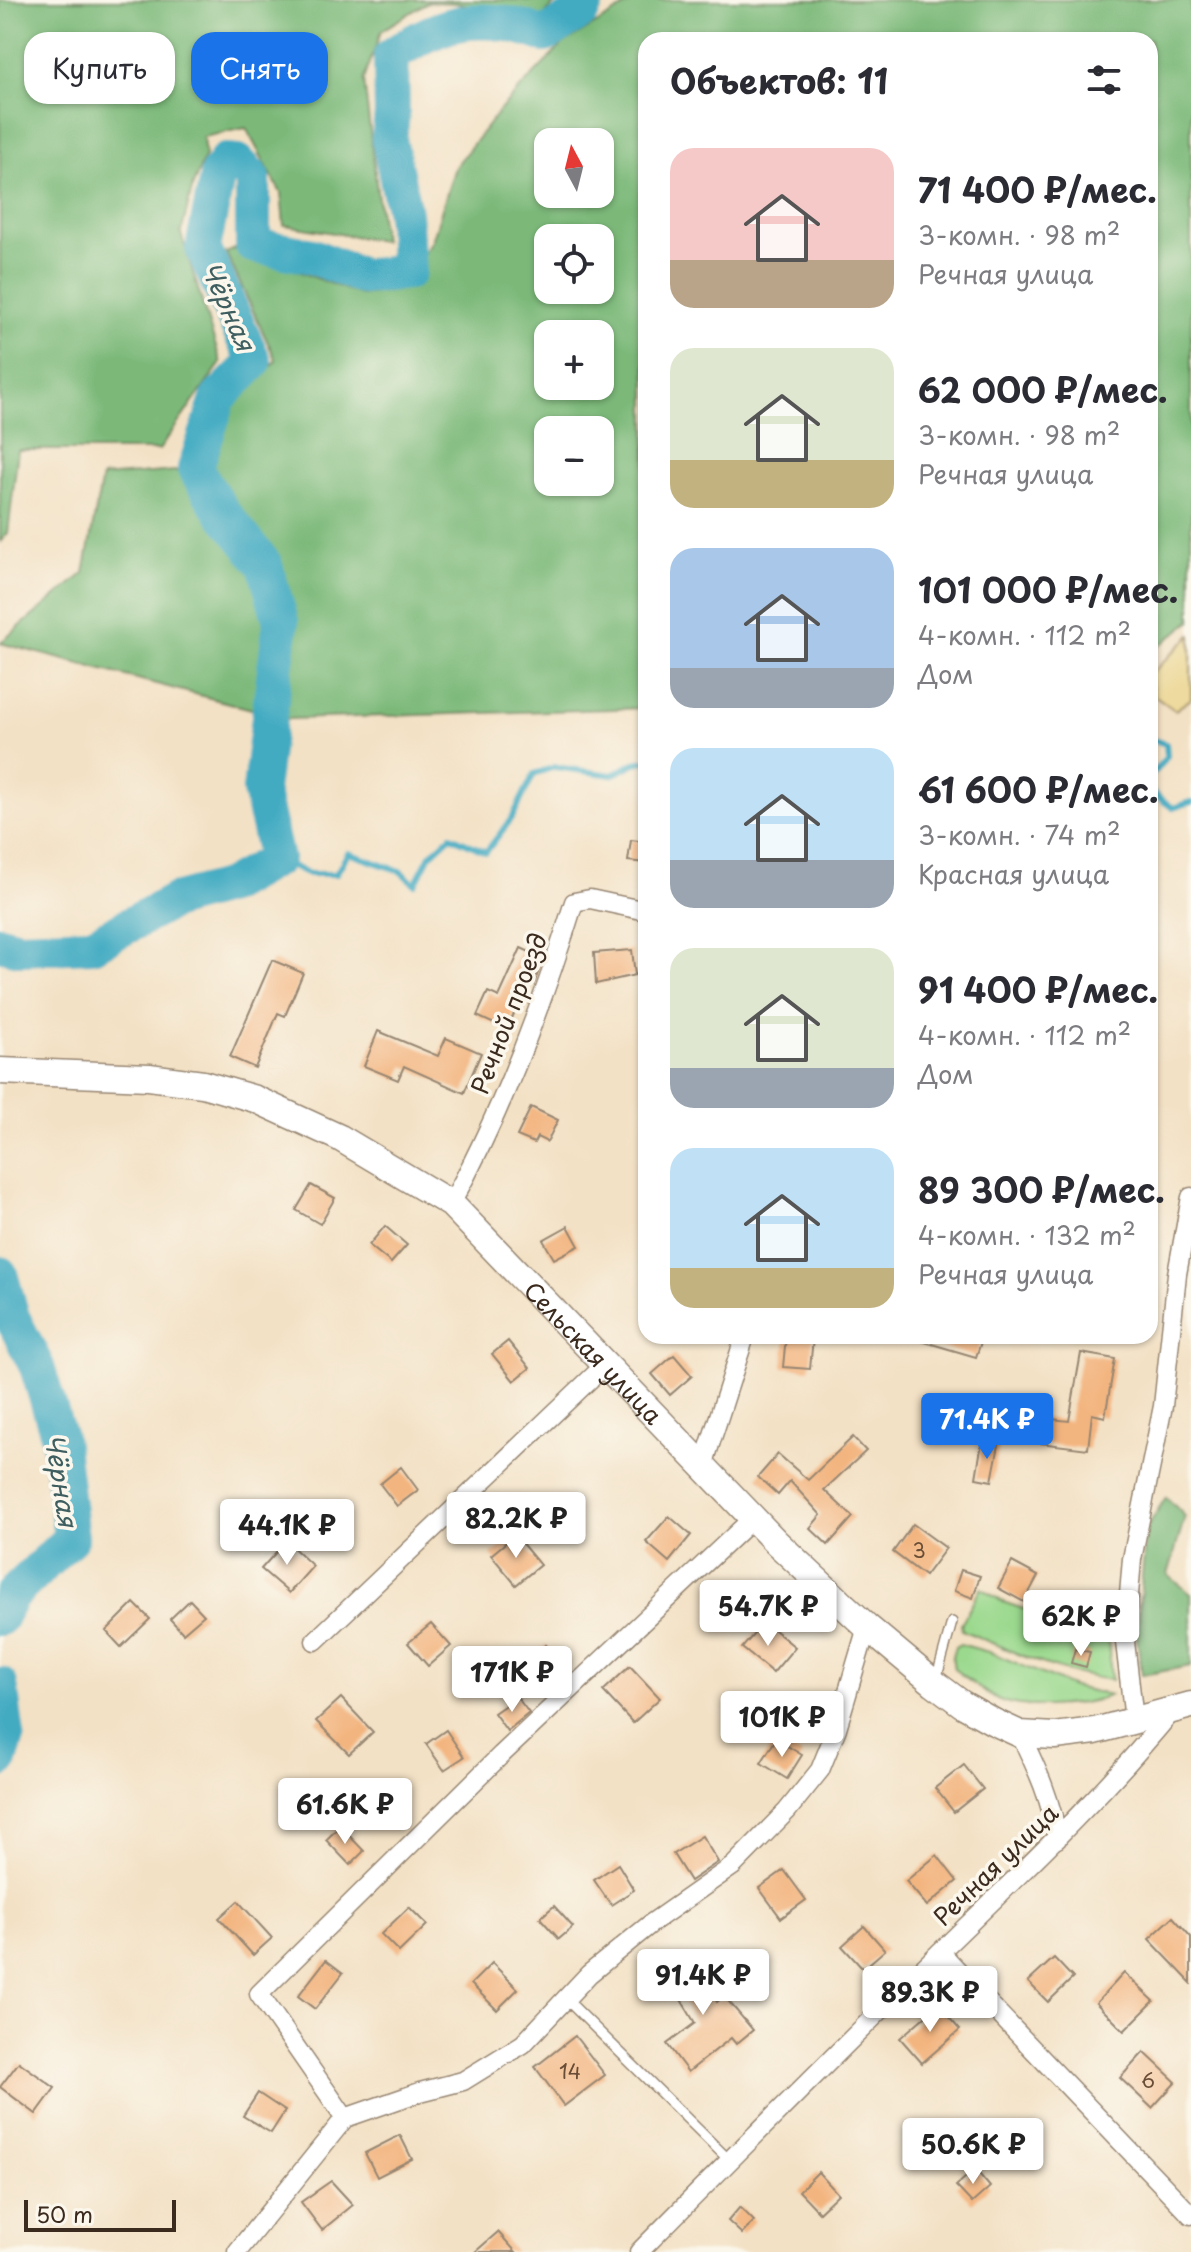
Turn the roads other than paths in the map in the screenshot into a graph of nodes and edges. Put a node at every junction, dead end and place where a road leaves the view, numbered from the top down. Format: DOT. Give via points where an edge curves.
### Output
graph roads {
  1 [pos="638,909"];
  2 [pos="0,1071"];
  3 [pos="1191,1197"];
  4 [pos="451,1204"];
  5 [pos="742,1344"];
  6 [pos="605,1365"];
  7 [pos="703,1466"];
  8 [pos="752,1519"];
  9 [pos="952,1622"];
  10 [pos="867,1627"];
  11 [pos="315,1641"];
  12 [pos="934,1683"];
  13 [pos="1182,1707"];
  14 [pos="1134,1720"];
  15 [pos="1020,1734"];
  16 [pos="1057,1839"];
  17 [pos="940,1952"];
  18 [pos="566,1999"];
  19 [pos="345,2118"];
  20 [pos="730,2161"];
  21 [pos="1191,2215"];
  22 [pos="237,2252"];
  23 [pos="639,2252"];
  1 -- 4 [label="street, Речной проезд" via="590,899 574,902 547,990 479,1153"];
  2 -- 4 [label="main road, Сельская улица" via="149,1077 203,1084 255,1099 340,1138"];
  3 -- 14 [label="street" via="1163,1406 1132,1559 1125,1642"];
  4 -- 6 [label="main road, Сельская улица"];
  5 -- 7 [label="street"];
  6 -- 7 [label="main road, Сельская улица"];
  6 -- 11 [label="street"];
  7 -- 8 [label="main road, Сельская улица"];
  8 -- 10 [label="main road, Сельская улица"];
  8 -- 19 [label="street" via="501,1755 259,1994"];
  9 -- 12 [label="lane"];
  10 -- 12 [label="main road, Сельская улица"];
  10 -- 18 [label="street" via="820,1770 787,1811 733,1866 653,1922"];
  12 -- 15 [label="main road, Сельская улица"];
  13 -- 14 [label="main road"];
  13 -- 16 [label="street, Речная улица"];
  14 -- 15 [label="main road" via="1095,1731"];
  15 -- 16 [label="street" via="1046,1788"];
  16 -- 17 [label="street, Речная улица"];
  17 -- 20 [label="street, Речная улица"];
  17 -- 21 [label="street"];
  18 -- 19 [label="street" via="523,2044 463,2081"];
  18 -- 20 [label="lane"];
  19 -- 22 [label="street"];
  20 -- 23 [label="street, Речная улица"];
}
